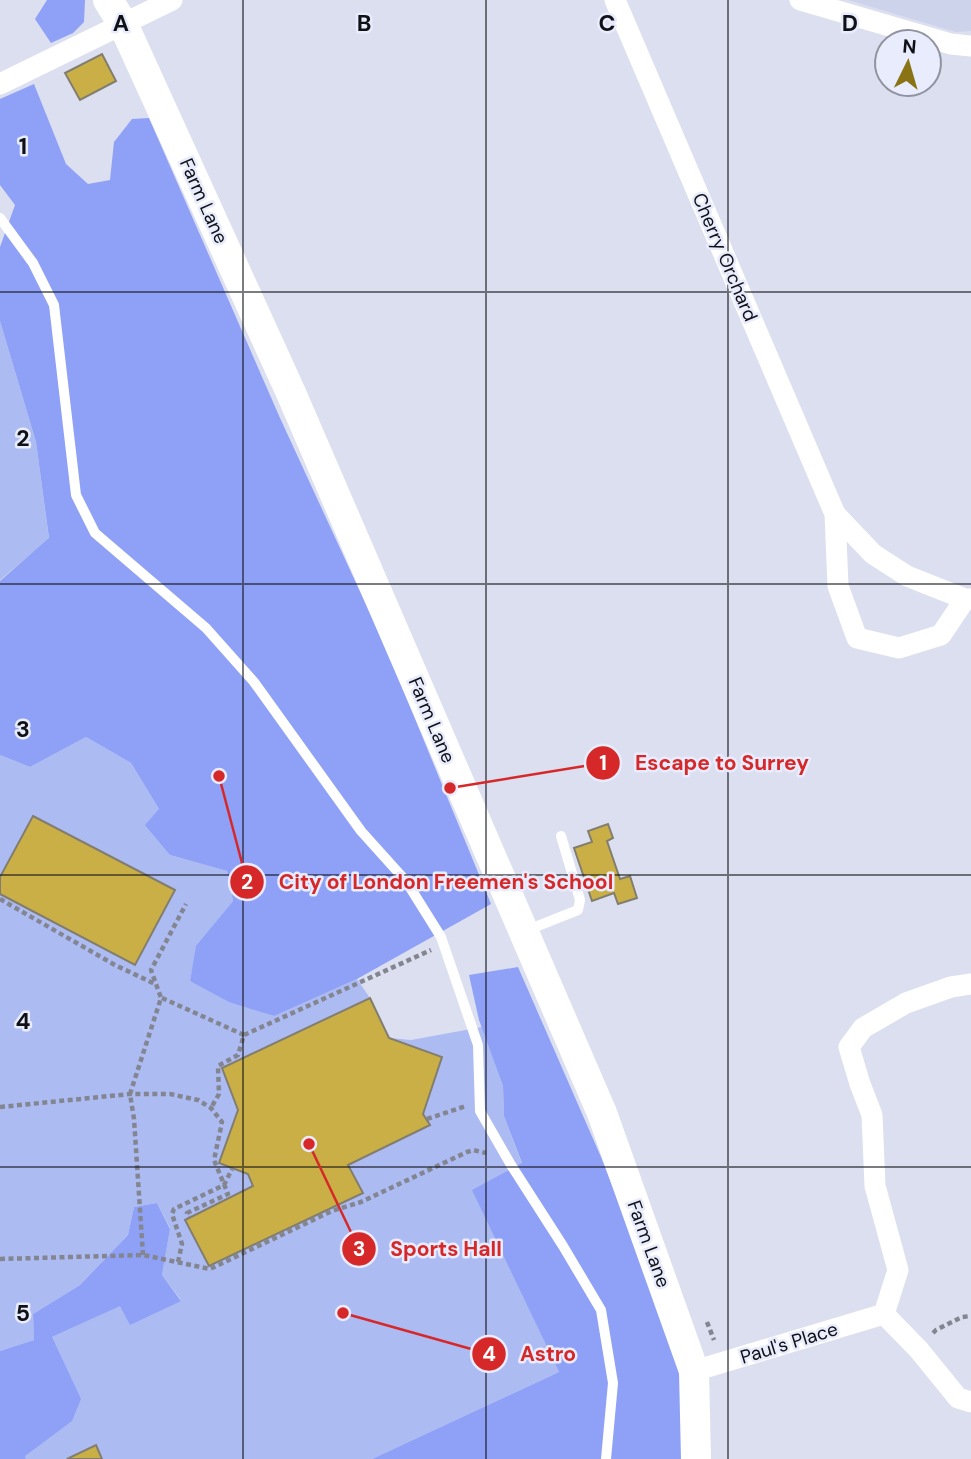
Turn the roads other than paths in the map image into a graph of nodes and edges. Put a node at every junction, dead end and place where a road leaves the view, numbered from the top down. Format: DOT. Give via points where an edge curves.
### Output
graph roads {
  1 [pos="172,0"];
  2 [pos="615,0"];
  3 [pos="800,0"];
  4 [pos="116,12"];
  5 [pos="971,46"];
  6 [pos="0,84"];
  7 [pos="0,218"];
  8 [pos="835,514"];
  9 [pos="968,599"];
  10 [pos="561,836"];
  11 [pos="524,932"];
  12 [pos="971,984"];
  13 [pos="884,1314"];
  14 [pos="694,1371"];
  15 [pos="971,1402"];
  16 [pos="606,1459"];
  17 [pos="696,1459"];
  1 -- 4 [label="street"];
  2 -- 8 [label="street, Cherry Orchard"];
  3 -- 5 [label="street"];
  4 -- 6 [label="street"];
  4 -- 11 [label="street, Farm Lane" via="291,393"];
  7 -- 16 [label="lane" via="33,263 54,305 76,495 96,533 206,628 254,682 360,831 407,881 441,937 478,1045 480,1111 601,1310 613,1383"];
  8 -- 9 [label="street, Cherry Orchard" via="884,562 907,576"];
  8 -- 9 [label="street, Cherry Orchard" via="838,586 857,638 899,648 941,635"];
  10 -- 11 [label="lane" via="580,900 578,910"];
  11 -- 14 [label="street, Farm Lane" via="602,1113"];
  12 -- 13 [label="street" via="906,1003 863,1028 849,1047 872,1115 875,1186 898,1270"];
  13 -- 14 [label="street, Paul's Place"];
  13 -- 15 [label="street" via="958,1398"];
  14 -- 17 [label="street, Farm Lane"];
}
